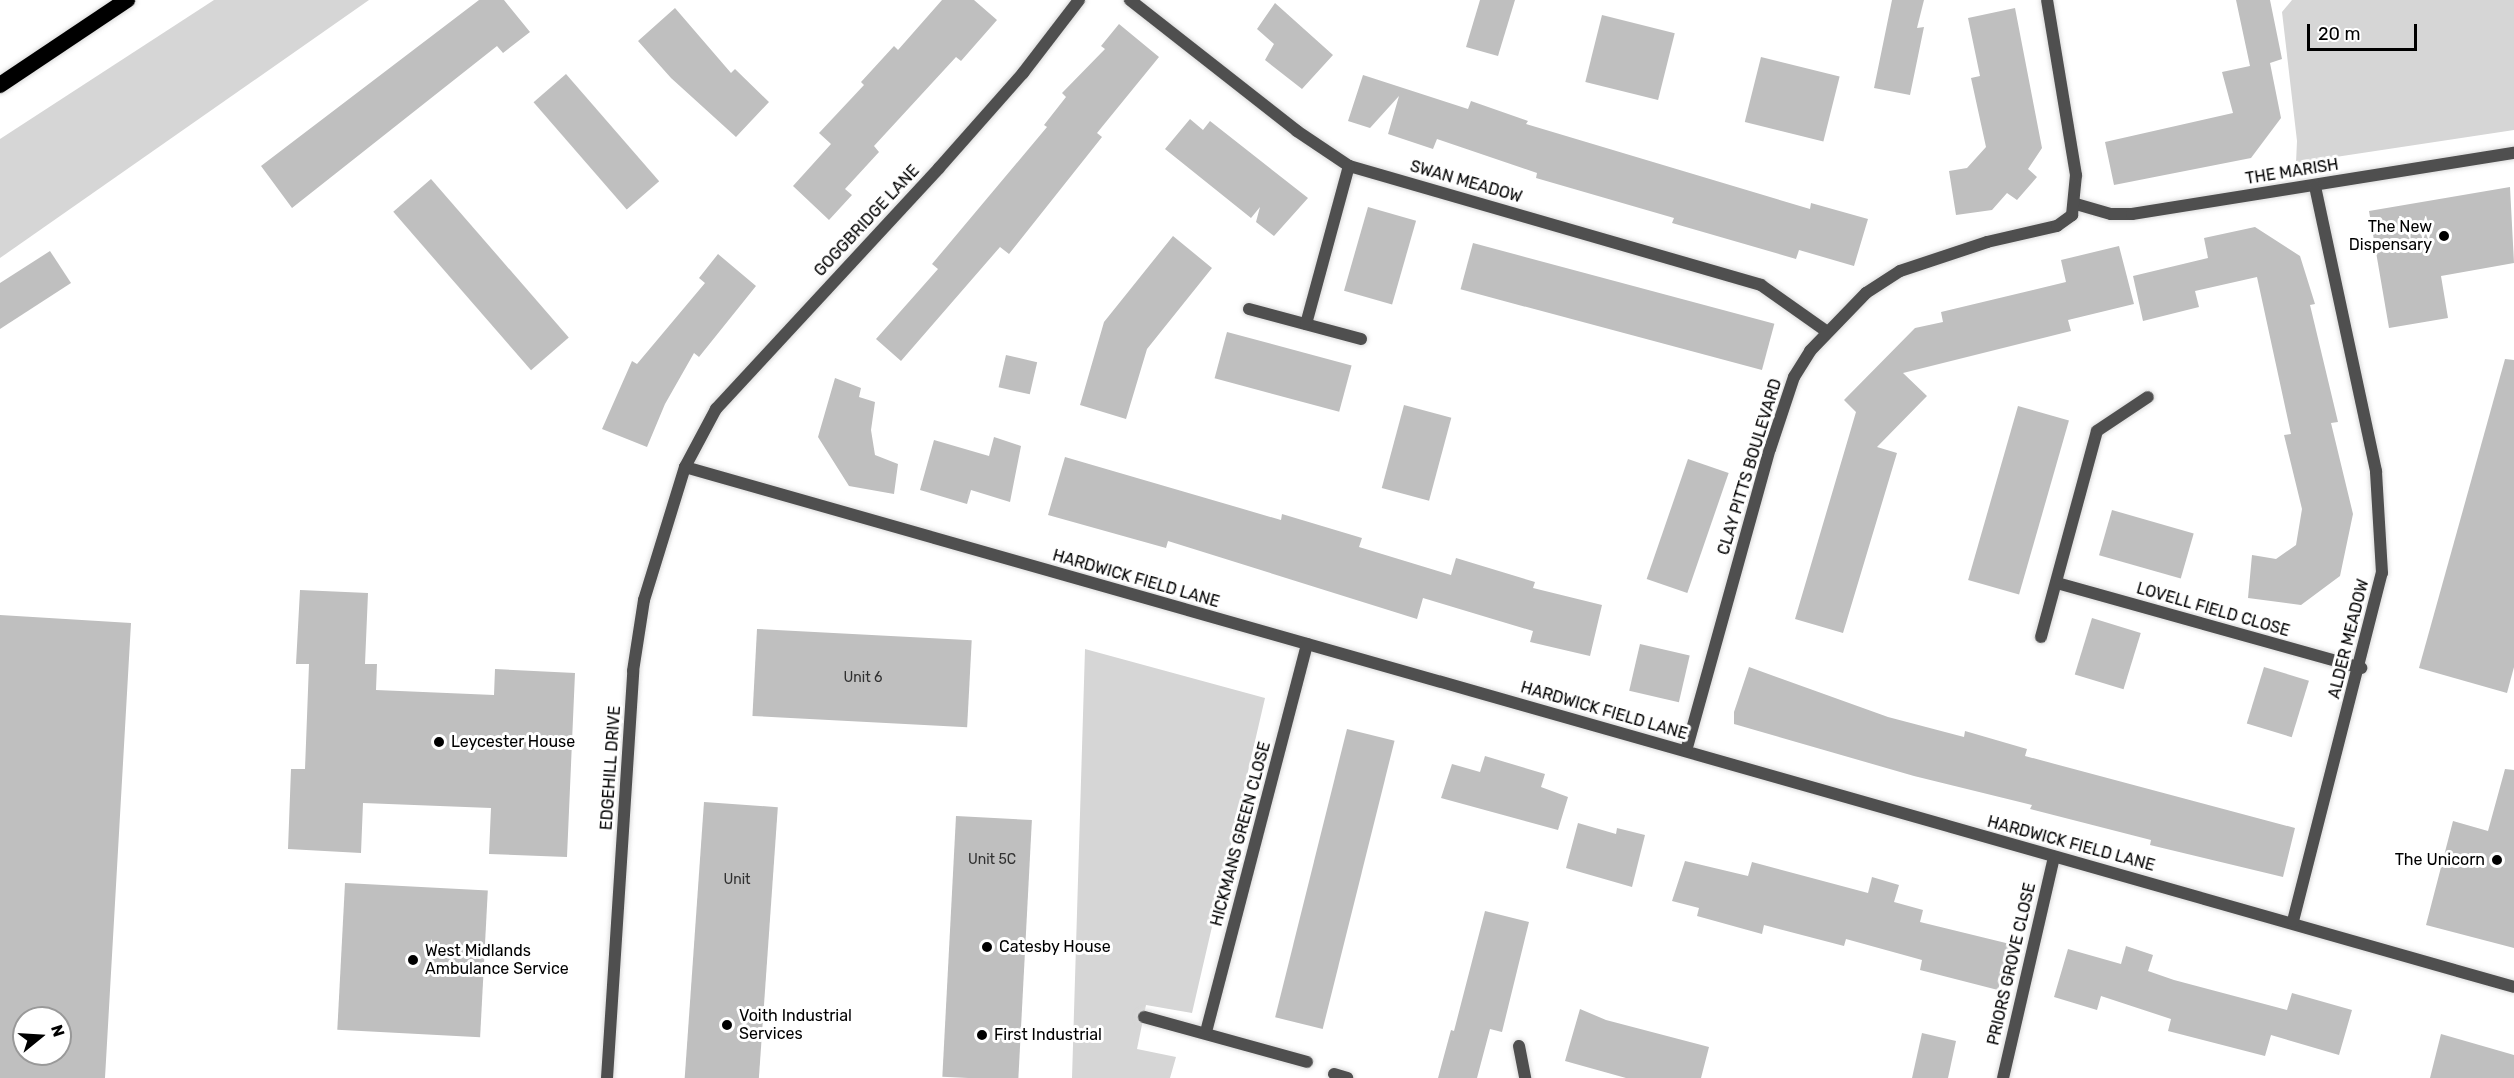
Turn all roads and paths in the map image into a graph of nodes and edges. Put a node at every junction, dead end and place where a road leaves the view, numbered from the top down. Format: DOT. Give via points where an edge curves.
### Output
graph roads {
  1 [pos="127,0"];
  2 [pos="1079,0"];
  3 [pos="1131,0"];
  4 [pos="2047,0"];
  5 [pos="0,85"];
  6 [pos="2514,153"];
  7 [pos="1349,166"];
  8 [pos="2315,186"];
  9 [pos="2076,204"];
  10 [pos="1249,309"];
  11 [pos="1306,324"];
  12 [pos="1826,331"];
  13 [pos="1361,339"];
  14 [pos="2148,397"];
  15 [pos="685,467"];
  16 [pos="2056,583"];
  17 [pos="2041,637"];
  18 [pos="1307,644"];
  19 [pos="2361,668"];
  20 [pos="1686,751"];
  21 [pos="2054,856"];
  22 [pos="2293,921"];
  23 [pos="2514,987"];
  24 [pos="1144,1017"];
  25 [pos="1206,1032"];
  26 [pos="1519,1046"];
  27 [pos="1307,1062"];
  28 [pos="1334,1074"];
  29 [pos="607,1078"];
  30 [pos="1347,1078"];
  31 [pos="1525,1078"];
  32 [pos="2003,1078"];
  1 -- 5 [label="highway"];
  2 -- 15 [label="street, GOGGBRIDGE LANE" via="1023,73 939,168 716,409"];
  3 -- 7 [label="street, SWAN MEADOW" via="1297,131"];
  4 -- 9 [label="street" via="2076,175"];
  6 -- 8 [label="street, THE MARISH"];
  7 -- 11 [label="street"];
  7 -- 12 [label="street, SWAN MEADOW" via="1761,285"];
  8 -- 9 [label="street, THE MARISH" via="2132,214 2110,214"];
  8 -- 19 [label="street, ALDER MEADOW" via="2376,471 2382,516 2382,573"];
  9 -- 12 [label="street, CLAY PITTS BOULEVARD" via="2066,222 2057,226 1987,242 1900,271 1866,293"];
  10 -- 11 [label="street"];
  11 -- 13 [label="street"];
  12 -- 20 [label="street, CLAY PITTS BOULEVARD" via="1794,377"];
  14 -- 16 [label="street" via="2097,430"];
  15 -- 18 [label="street, HARDWICK FIELD LANE"];
  15 -- 29 [label="street, EDGEHILL DRIVE" via="644,600 633,671"];
  16 -- 17 [label="street"];
  16 -- 19 [label="street, LOVELL FIELD CLOSE"];
  18 -- 20 [label="street, HARDWICK FIELD LANE"];
  18 -- 25 [label="street, HICKMANS GREEN CLOSE"];
  19 -- 22 [label="street, ALDER MEADOW"];
  20 -- 21 [label="street, HARDWICK FIELD LANE"];
  21 -- 22 [label="street, HARDWICK FIELD LANE"];
  21 -- 32 [label="street, PRIORS GROVE CLOSE"];
  22 -- 23 [label="street, HARDWICK FIELD LANE"];
  24 -- 25 [label="street"];
  25 -- 27 [label="street"];
  26 -- 31 [label="street"];
  28 -- 30 [label="street"];
}
